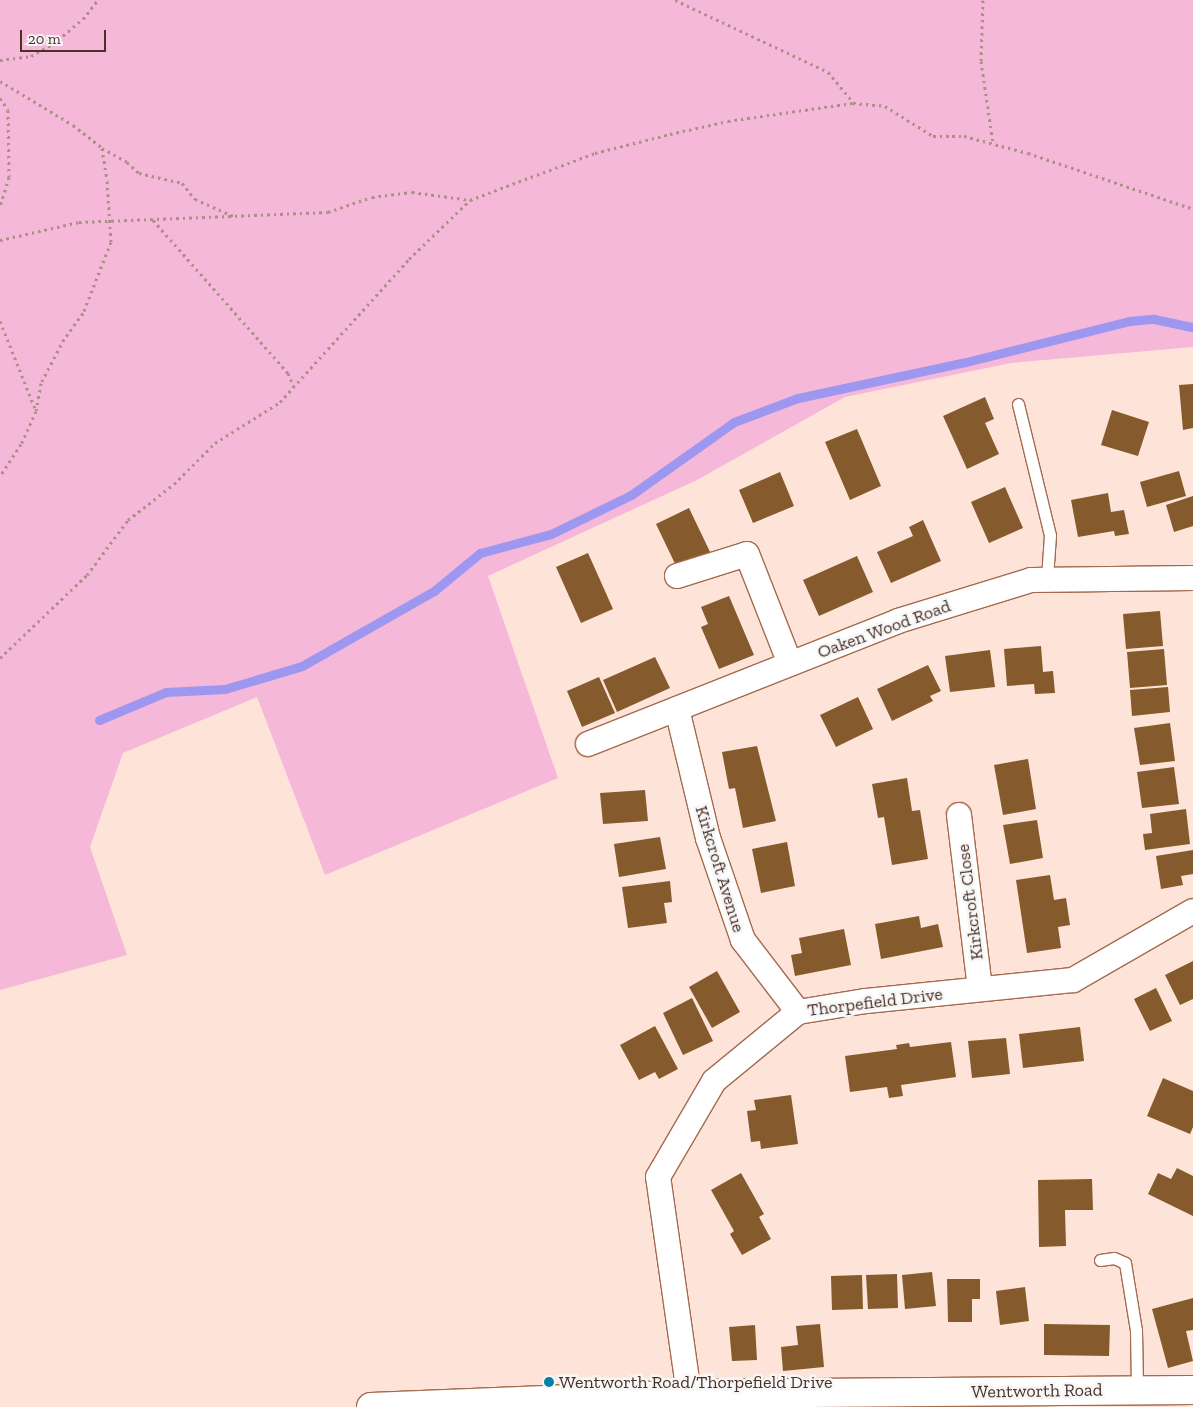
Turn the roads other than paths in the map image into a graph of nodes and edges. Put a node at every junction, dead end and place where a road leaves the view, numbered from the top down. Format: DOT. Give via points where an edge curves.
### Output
graph roads {
  1 [pos="1018,404"];
  2 [pos="677,576"];
  3 [pos="1047,578"];
  4 [pos="1193,578"];
  5 [pos="790,664"];
  6 [pos="677,709"];
  7 [pos="588,744"];
  8 [pos="959,815"];
  9 [pos="1193,911"];
  10 [pos="980,989"];
  11 [pos="798,1012"];
  12 [pos="1100,1260"];
  13 [pos="1137,1390"];
  14 [pos="1193,1390"];
  15 [pos="690,1401"];
  16 [pos="376,1407"];
  1 -- 3 [label="lane" via="1050,535"];
  2 -- 5 [label="street" via="747,554"];
  3 -- 4 [label="street, Oaken Wood Road"];
  3 -- 5 [label="street, Oaken Wood Road" via="1031,580 898,621"];
  5 -- 6 [label="street, Oaken Wood Road"];
  6 -- 7 [label="street, Oaken Wood Road"];
  6 -- 11 [label="street, Kirkcroft Avenue" via="708,838 743,940"];
  8 -- 10 [label="street, Kirkcroft Close"];
  9 -- 10 [label="street, Thorpefield Drive" via="1073,980"];
  10 -- 11 [label="street, Thorpefield Drive"];
  11 -- 15 [label="street, Thorpefield Drive" via="714,1081 658,1177"];
  12 -- 13 [label="lane" via="1114,1258 1124,1263 1136,1330"];
  13 -- 14 [label="street, Wentworth Road"];
  13 -- 15 [label="street, Wentworth Road"];
  15 -- 16 [label="street, Wentworth Road"];
}
